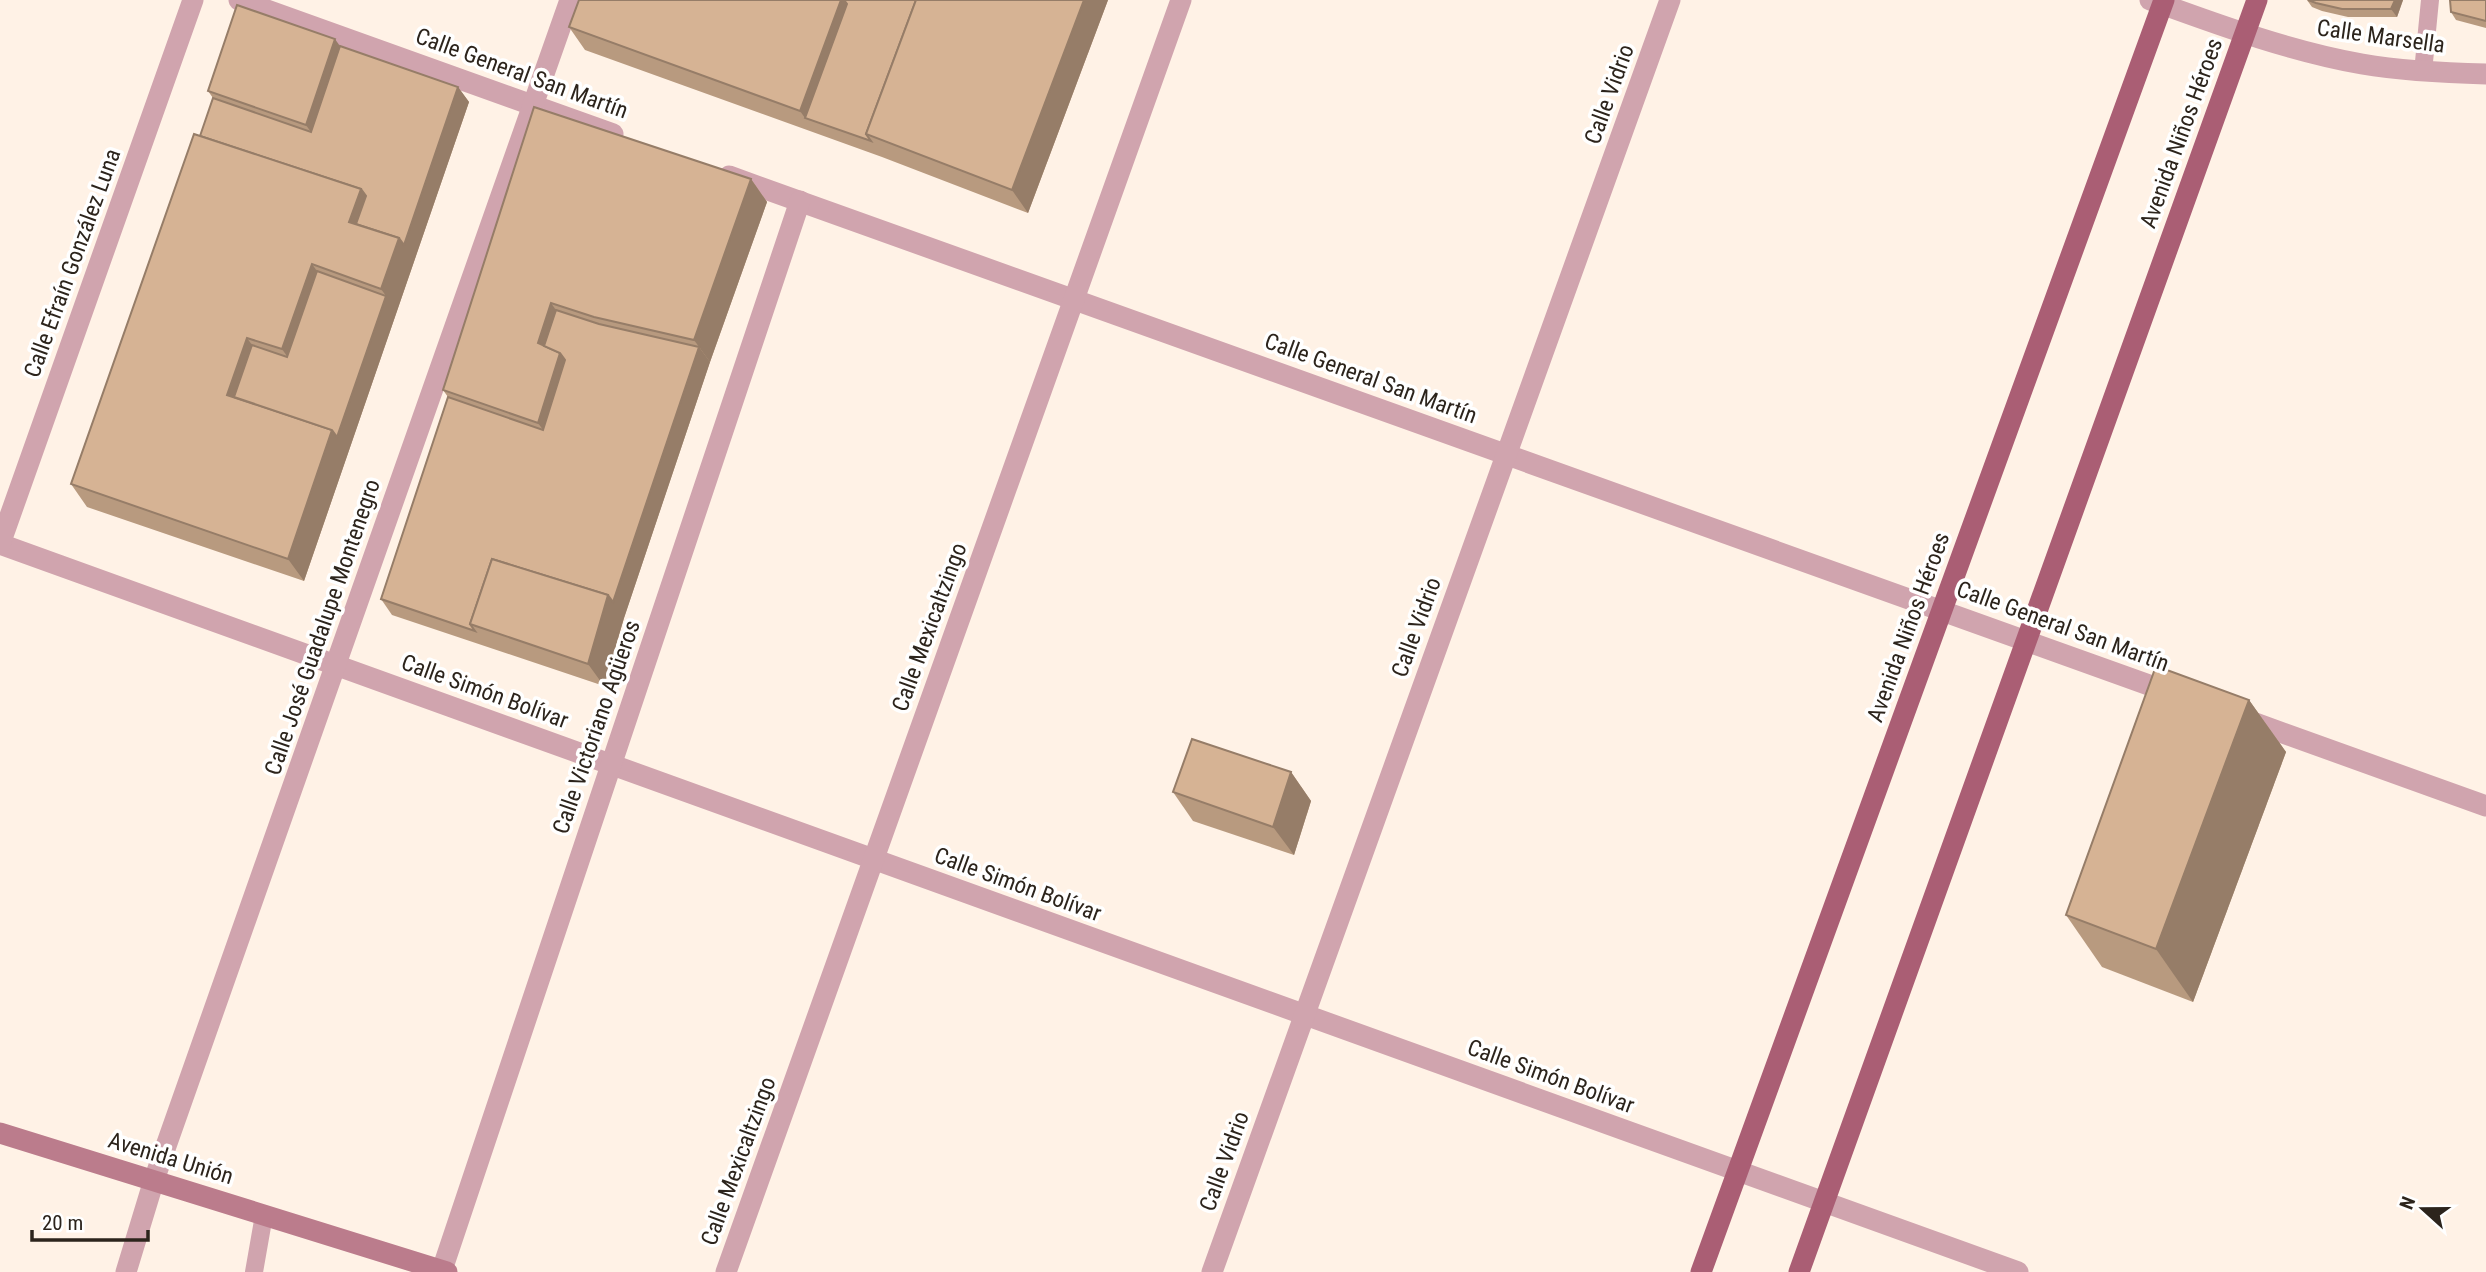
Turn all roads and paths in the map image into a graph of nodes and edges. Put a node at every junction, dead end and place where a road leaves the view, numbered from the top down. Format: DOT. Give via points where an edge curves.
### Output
graph roads {
  1 [pos="193,0"];
  2 [pos="239,0"];
  3 [pos="570,0"];
  4 [pos="1181,0"];
  5 [pos="1670,0"];
  6 [pos="2257,0"];
  7 [pos="2430,0"];
  8 [pos="2159,1"];
  9 [pos="2245,33"];
  10 [pos="2423,72"];
  11 [pos="2486,74"];
  12 [pos="533,106"];
  13 [pos="635,142"];
  14 [pos="711,169"];
  15 [pos="800,201"];
  16 [pos="1074,299"];
  17 [pos="1507,454"];
  18 [pos="0,544"];
  19 [pos="1942,611"];
  20 [pos="2026,641"];
  21 [pos="336,666"];
  22 [pos="2197,702"];
  23 [pos="2223,712"];
  24 [pos="611,765"];
  25 [pos="2486,806"];
  26 [pos="875,860"];
  27 [pos="1305,1015"];
  28 [pos="0,1133"];
  29 [pos="1738,1171"];
  30 [pos="155,1180"];
  31 [pos="1825,1202"];
  32 [pos="264,1214"];
  33 [pos="444,1271"];
  34 [pos="126,1272"];
  35 [pos="254,1272"];
  36 [pos="726,1272"];
  37 [pos="1212,1272"];
  38 [pos="1701,1272"];
  39 [pos="1799,1272"];
  40 [pos="2018,1272"];
  1 -- 18 [label="street, Calle Efraín González Luna"];
  2 -- 12 [label="street, Calle General San Martín"];
  3 -- 12 [label="street, Calle José Guadalupe Montenegro"];
  4 -- 16 [label="street, Calle Mexicaltzingo"];
  5 -- 17 [label="street, Calle Vidrio"];
  6 -- 9 [label="main road, Avenida Niños Héroes"];
  7 -- 10 [label="lane"];
  8 -- 9 [label="street, Calle Marsella"];
  8 -- 19 [label="main road, Avenida Niños Héroes"];
  9 -- 10 [label="street, Calle Marsella" via="2362,64"];
  9 -- 20 [label="main road, Avenida Niños Héroes"];
  10 -- 11 [label="street, Calle Marsella"];
  12 -- 13 [label="street, Calle General San Martín"];
  12 -- 21 [label="street, Calle José Guadalupe Montenegro"];
  14 -- 15 [label="street, Calle General San Martín"];
  15 -- 16 [label="street, Calle General San Martín"];
  15 -- 24 [label="street, Calle Victoriano Agüeros"];
  16 -- 17 [label="street, Calle General San Martín"];
  16 -- 26 [label="street, Calle Mexicaltzingo"];
  17 -- 19 [label="street, Calle General San Martín"];
  17 -- 27 [label="street, Calle Vidrio"];
  18 -- 21 [label="street, Calle Simón Bolívar"];
  19 -- 20 [label="street, Calle General San Martín"];
  19 -- 29 [label="main road, Avenida Niños Héroes"];
  20 -- 22 [label="street, Calle General San Martín"];
  20 -- 31 [label="main road, Avenida Niños Héroes"];
  21 -- 24 [label="street, Calle Simón Bolívar"];
  21 -- 30 [label="street, Calle José Guadalupe Montenegro"];
  23 -- 25 [label="street"];
  24 -- 26 [label="street, Calle Simón Bolívar"];
  24 -- 33 [label="street, Calle Victoriano Agüeros"];
  26 -- 27 [label="street, Calle Simón Bolívar"];
  26 -- 36 [label="street, Calle Mexicaltzingo"];
  27 -- 29 [label="street, Calle Simón Bolívar"];
  27 -- 37 [label="street, Calle Vidrio"];
  28 -- 30 [label="main road, Avenida Unión"];
  29 -- 31 [label="street, Calle Simón Bolívar"];
  29 -- 38 [label="main road, Avenida Niños Héroes"];
  30 -- 32 [label="main road, Avenida Unión"];
  30 -- 34 [label="street, Calle José Guadalupe Montenegro"];
  31 -- 39 [label="main road, Avenida Niños Héroes"];
  31 -- 40 [label="street, Calle Simón Bolívar"];
  32 -- 33 [label="main road, Avenida Unión"];
  32 -- 35 [label="lane"];
}
